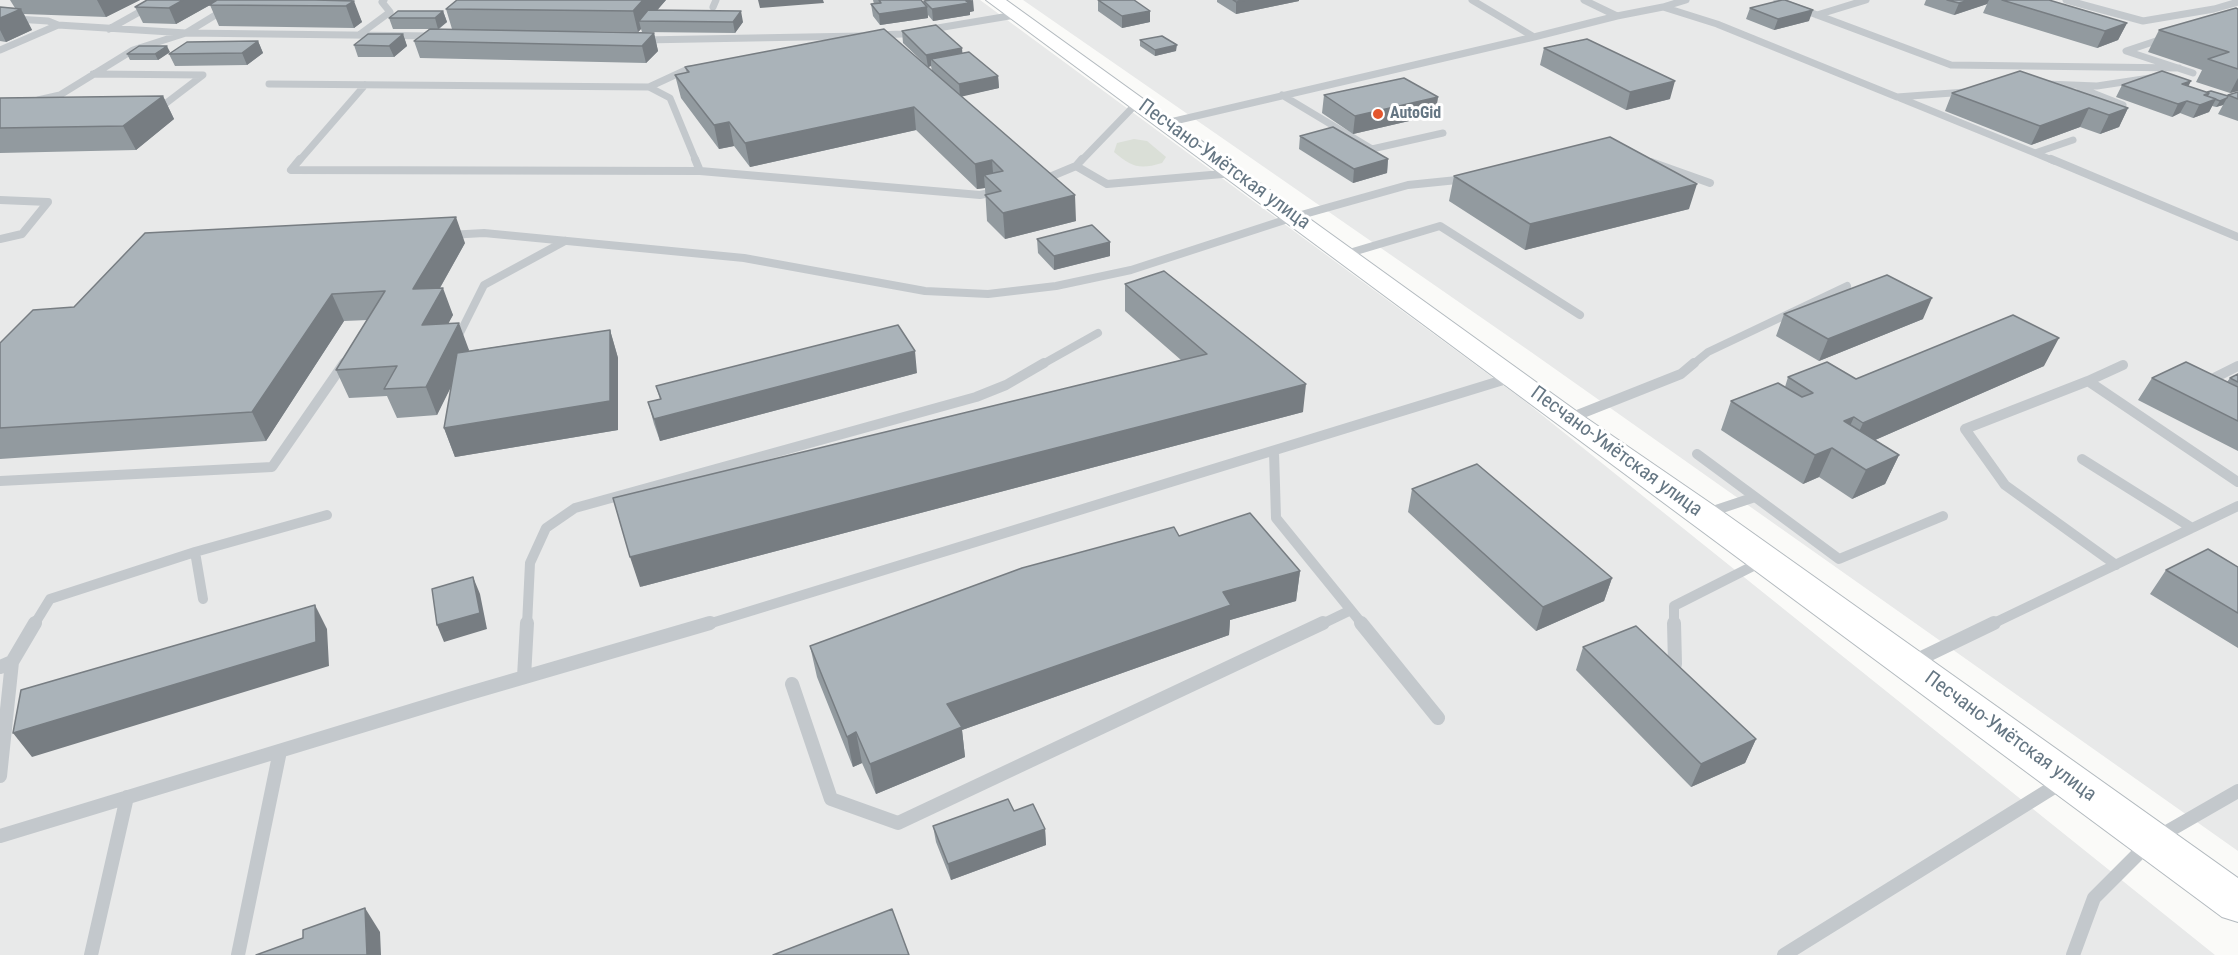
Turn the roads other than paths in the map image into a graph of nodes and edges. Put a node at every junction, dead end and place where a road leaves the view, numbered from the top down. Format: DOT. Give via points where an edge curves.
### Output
graph roads {
  1 [pos="161,0"];
  2 [pos="240,0"];
  3 [pos="384,0"];
  4 [pos="716,0"];
  5 [pos="1472,0"];
  6 [pos="1584,0"];
  7 [pos="1686,0"];
  8 [pos="1777,0"];
  9 [pos="1866,0"];
  10 [pos="2066,0"];
  11 [pos="2238,2"];
  12 [pos="714,7"];
  13 [pos="1005,7"];
  14 [pos="1663,7"];
  15 [pos="11,9"];
  16 [pos="1817,15"];
  17 [pos="0,16"];
  18 [pos="1617,16"];
  19 [pos="2143,21"];
  20 [pos="2132,24"];
  21 [pos="58,25"];
  22 [pos="108,29"];
  23 [pos="186,33"];
  24 [pos="359,35"];
  25 [pos="2171,36"];
  26 [pos="442,37"];
  27 [pos="1534,37"];
  28 [pos="629,39"];
  29 [pos="0,50"];
  30 [pos="711,67"];
  31 [pos="2179,68"];
  32 [pos="2193,73"];
  33 [pos="93,74"];
  34 [pos="2155,77"];
  35 [pos="2040,83"];
  36 [pos="269,84"];
  37 [pos="365,85"];
  38 [pos="2071,85"];
  39 [pos="649,87"];
  40 [pos="1975,90"];
  41 [pos="1282,95"];
  42 [pos="1897,97"];
  43 [pos="1138,102"];
  44 [pos="26,103"];
  45 [pos="143,105"];
  46 [pos="2096,113"];
  47 [pos="1166,123"];
  48 [pos="1443,133"];
  49 [pos="2073,140"];
  50 [pos="2035,153"];
  51 [pos="1644,159"];
  52 [pos="1076,166"];
  53 [pos="700,171"];
  54 [pos="1234,173"];
  55 [pos="1477,179"];
  56 [pos="1034,183"];
  57 [pos="1710,183"];
  58 [pos="1000,191"];
  59 [pos="0,200"];
  60 [pos="1294,217"];
  61 [pos="436,236"];
  62 [pos="2238,237"];
  63 [pos="0,239"];
  64 [pos="565,240"];
  65 [pos="1346,254"];
  66 [pos="1847,286"];
  67 [pos="1580,315"];
  68 [pos="460,333"];
  69 [pos="1098,333"];
  70 [pos="348,357"];
  71 [pos="2123,365"];
  72 [pos="2238,366"];
  73 [pos="1514,377"];
  74 [pos="2088,381"];
  75 [pos="2204,383"];
  76 [pos="1568,419"];
  77 [pos="1274,452"];
  78 [pos="1697,454"];
  79 [pos="2082,459"];
  80 [pos="0,482"];
  81 [pos="2238,482"];
  82 [pos="1755,497"];
  83 [pos="2238,506"];
  84 [pos="1704,514"];
  85 [pos="327,515"];
  86 [pos="1943,516"];
  87 [pos="2192,528"];
  88 [pos="195,552"];
  89 [pos="1766,560"];
  90 [pos="2116,565"];
  91 [pos="203,599"];
  92 [pos="1351,610"];
  93 [pos="1675,664"];
  94 [pos="1910,664"];
  95 [pos="6,665"];
  96 [pos="524,677"];
  97 [pos="792,684"];
  98 [pos="1438,718"];
  99 [pos="280,751"];
  100 [pos="0,776"];
  101 [pos="2068,779"];
  102 [pos="2238,791"];
  103 [pos="127,797"];
  104 [pos="0,836"];
  105 [pos="2151,841"];
  106 [pos="2238,903"];
  107 [pos="91,955"];
  108 [pos="238,955"];
  109 [pos="1784,955"];
  110 [pos="2073,955"];
  1 -- 22 [label="lane"];
  2 -- 23 [label="lane"];
  3 -- 24 [label="lane" via="390,12"];
  4 -- 12 [label="lane"];
  5 -- 27 [label="lane"];
  6 -- 18 [label="lane"];
  7 -- 14 [label="lane"];
  8 -- 16 [label="lane"];
  9 -- 16 [label="lane"];
  10 -- 19 [label="lane"];
  11 -- 19 [label="lane"];
  13 -- 28 [label="lane" via="902,34"];
  13 -- 43 [label="main road, Песчано-Умётская улица"];
  14 -- 18 [label="lane"];
  14 -- 42 [label="lane" via="1717,24"];
  15 -- 17 [label="lane"];
  16 -- 31 [label="lane" via="1951,65"];
  17 -- 21 [label="lane"];
  18 -- 27 [label="lane"];
  19 -- 20 [label="lane"];
  21 -- 22 [label="lane"];
  21 -- 29 [label="lane"];
  22 -- 23 [label="lane"];
  23 -- 24 [label="lane"];
  23 -- 33 [label="lane" via="133,50"];
  24 -- 26 [label="lane"];
  25 -- 31 [label="lane" via="2126,51"];
  27 -- 41 [label="lane"];
  30 -- 39 [label="lane" via="688,69"];
  31 -- 32 [label="lane"];
  33 -- 44 [label="lane" via="62,98"];
  33 -- 45 [label="lane" via="203,75 165,104"];
  34 -- 38 [label="lane" via="2097,86"];
  35 -- 38 [label="lane"];
  36 -- 37 [label="lane"];
  37 -- 39 [label="lane"];
  37 -- 53 [label="lane" via="291,170"];
  38 -- 46 [label="lane" via="2123,105"];
  39 -- 53 [label="lane" via="670,98"];
  40 -- 42 [label="lane"];
  41 -- 47 [label="lane"];
  41 -- 48 [label="lane" via="1372,149"];
  42 -- 50 [label="lane"];
  43 -- 47 [label="main road, Песчано-Умётская улица"];
  43 -- 52 [label="lane"];
  47 -- 54 [label="main road, Песчано-Умётская улица"];
  49 -- 50 [label="lane"];
  50 -- 62 [label="lane"];
  51 -- 57 [label="lane"];
  52 -- 54 [label="lane" via="1107,184"];
  52 -- 56 [label="lane"];
  53 -- 58 [label="lane" via="980,195"];
  54 -- 60 [label="main road, Песчано-Умётская улица"];
  55 -- 60 [label="lane" via="1408,185"];
  59 -- 63 [label="lane" via="48,202 22,234"];
  60 -- 64 [label="lane" via="1131,270 1056,286 988,294 925,291 744,258"];
  60 -- 65 [label="main road, Песчано-Умётская улица"];
  61 -- 64 [label="lane" via="484,233"];
  64 -- 68 [label="lane" via="484,285"];
  65 -- 67 [label="lane" via="1440,225"];
  65 -- 73 [label="main road, Песчано-Умётская улица"];
  66 -- 76 [label="lane" via="1708,352 1681,375"];
  69 -- 96 [label="lane" via="1006,385 976,397 575,508 546,528 530,563"];
  70 -- 80 [label="lane" via="272,467"];
  71 -- 74 [label="lane"];
  72 -- 75 [label="lane"];
  73 -- 76 [label="main road, Песчано-Умётская улица"];
  73 -- 77 [label="lane"];
  74 -- 81 [label="lane"];
  74 -- 90 [label="lane" via="1965,429 2005,485"];
  76 -- 84 [label="main road, Песчано-Умётская улица"];
  77 -- 92 [label="lane" via="1276,518"];
  77 -- 96 [label="lane"];
  78 -- 82 [label="lane"];
  79 -- 87 [label="lane"];
  82 -- 84 [label="lane"];
  82 -- 86 [label="lane" via="1839,559"];
  83 -- 87 [label="lane"];
  84 -- 89 [label="main road, Песчано-Умётская улица"];
  85 -- 88 [label="lane"];
  87 -- 90 [label="lane"];
  88 -- 91 [label="lane"];
  88 -- 95 [label="lane" via="50,599"];
  89 -- 93 [label="lane" via="1674,606"];
  89 -- 94 [label="main road, Песчано-Умётская улица"];
  90 -- 94 [label="lane"];
  92 -- 97 [label="lane" via="898,823 831,799"];
  92 -- 98 [label="lane"];
  94 -- 101 [label="main road, Песчано-Умётская улица"];
  95 -- 100 [label="lane"];
  96 -- 99 [label="lane"];
  99 -- 103 [label="lane"];
  99 -- 108 [label="lane"];
  101 -- 105 [label="main road, Песчано-Умётская улица"];
  101 -- 109 [label="lane"];
  102 -- 105 [label="lane"];
  103 -- 104 [label="lane"];
  103 -- 107 [label="lane"];
  105 -- 106 [label="main road, Песчано-Умётская улица"];
  105 -- 110 [label="lane" via="2094,898"];
}
